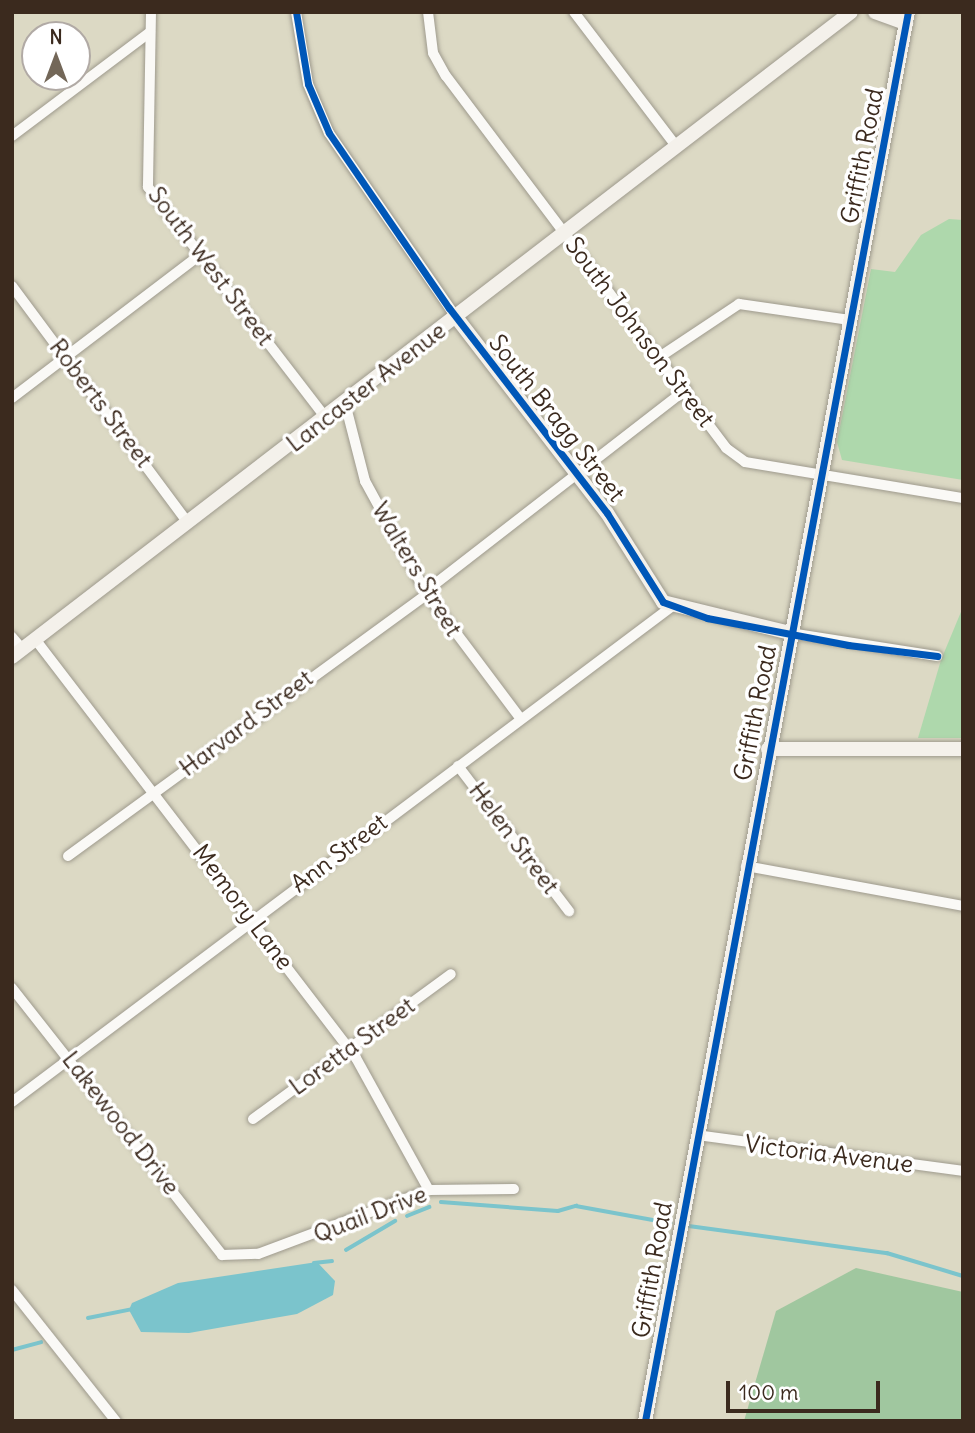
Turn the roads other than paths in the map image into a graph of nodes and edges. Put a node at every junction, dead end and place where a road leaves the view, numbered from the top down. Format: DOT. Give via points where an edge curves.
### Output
graph roads {
  1 [pos="151,12"];
  2 [pos="296,12"];
  3 [pos="428,12"];
  4 [pos="574,12"];
  5 [pos="851,12"];
  6 [pos="875,12"];
  7 [pos="907,18"];
  8 [pos="150,32"];
  9 [pos="12,136"];
  10 [pos="677,147"];
  11 [pos="565,234"];
  12 [pos="200,255"];
  13 [pos="12,286"];
  14 [pos="456,317"];
  15 [pos="850,320"];
  16 [pos="661,356"];
  17 [pos="66,357"];
  18 [pos="686,389"];
  19 [pos="12,398"];
  20 [pos="345,403"];
  21 [pos="326,418"];
  22 [pos="578,475"];
  23 [pos="819,475"];
  24 [pos="963,498"];
  25 [pos="187,522"];
  26 [pos="426,592"];
  27 [pos="670,608"];
  28 [pos="790,633"];
  29 [pos="12,637"];
  30 [pos="35,639"];
  31 [pos="17,653"];
  32 [pos="937,656"];
  33 [pos="521,719"];
  34 [pos="768,749"];
  35 [pos="963,749"];
  36 [pos="458,766"];
  37 [pos="155,792"];
  38 [pos="68,856"];
  39 [pos="747,866"];
  40 [pos="963,906"];
  41 [pos="569,911"];
  42 [pos="251,918"];
  43 [pos="451,974"];
  44 [pos="12,988"];
  45 [pos="349,1049"];
  46 [pos="71,1056"];
  47 [pos="12,1102"];
  48 [pos="253,1119"];
  49 [pos="696,1135"];
  50 [pos="963,1171"];
  51 [pos="514,1189"];
  52 [pos="429,1190"];
  53 [pos="229,1257"];
  54 [pos="12,1290"];
  55 [pos="116,1421"];
  56 [pos="645,1421"];
  1 -- 8 [label="street, South West Street"];
  2 -- 14 [label="street, South Bragg Street" via="308,84 329,133"];
  3 -- 11 [label="street, South Johnson Street" via="433,53 446,76"];
  4 -- 10 [label="street"];
  5 -- 10 [label="street, Lancaster Avenue"];
  6 -- 7 [label="street"];
  7 -- 15 [label="street, Griffith Road"];
  8 -- 9 [label="street"];
  8 -- 12 [label="street, South West Street" via="148,187"];
  10 -- 11 [label="street, Lancaster Avenue"];
  11 -- 14 [label="street, Lancaster Avenue"];
  11 -- 16 [label="street, South Johnson Street"];
  12 -- 17 [label="street"];
  12 -- 21 [label="street, South West Street"];
  13 -- 17 [label="street, Roberts Street"];
  14 -- 20 [label="street, Lancaster Avenue"];
  14 -- 22 [label="street, South Bragg Street"];
  15 -- 16 [label="street" via="739,304"];
  15 -- 23 [label="street, Griffith Road"];
  16 -- 18 [label="street, South Johnson Street"];
  17 -- 19 [label="street"];
  17 -- 25 [label="street, Roberts Street"];
  18 -- 22 [label="street, Harvard Street"];
  18 -- 23 [label="street, South Johnson Street" via="735,456"];
  20 -- 21 [label="street, Lancaster Avenue"];
  20 -- 26 [label="street, Walters Street" via="365,481"];
  21 -- 25 [label="street, Lancaster Avenue"];
  22 -- 26 [label="street, Harvard Street"];
  22 -- 27 [label="street, South Bragg Street"];
  23 -- 24 [label="street, South Johnson Street"];
  23 -- 28 [label="street, Griffith Road"];
  25 -- 30 [label="street, Lancaster Avenue"];
  26 -- 33 [label="street, Walters Street"];
  26 -- 37 [label="street, Harvard Street"];
  27 -- 28 [label="street"];
  27 -- 33 [label="street, Ann Street"];
  28 -- 32 [label="street"];
  28 -- 34 [label="street, Griffith Road"];
  29 -- 31 [label="street"];
  30 -- 31 [label="street, Lancaster Avenue"];
  30 -- 37 [label="street, Memory Lane"];
  33 -- 36 [label="street, Ann Street"];
  34 -- 35 [label="street"];
  34 -- 39 [label="street, Griffith Road"];
  36 -- 41 [label="street, Helen Street"];
  36 -- 42 [label="street, Ann Street"];
  37 -- 38 [label="street, Harvard Street"];
  37 -- 42 [label="street, Memory Lane"];
  39 -- 40 [label="street"];
  39 -- 49 [label="street, Griffith Road"];
  42 -- 45 [label="street, Memory Lane"];
  42 -- 46 [label="street, Ann Street"];
  43 -- 45 [label="street, Loretta Street"];
  44 -- 46 [label="street, Lakewood Drive"];
  45 -- 48 [label="street, Loretta Street"];
  45 -- 52 [label="street, Memory Lane"];
  46 -- 47 [label="street, Ann Street"];
  46 -- 53 [label="street, Lakewood Drive" via="211,1246"];
  49 -- 50 [label="street, Victoria Avenue"];
  49 -- 56 [label="street, Griffith Road"];
  51 -- 52 [label="street, Quail Drive"];
  52 -- 53 [label="street, Quail Drive" via="316,1236"];
  54 -- 55 [label="street"];
}
